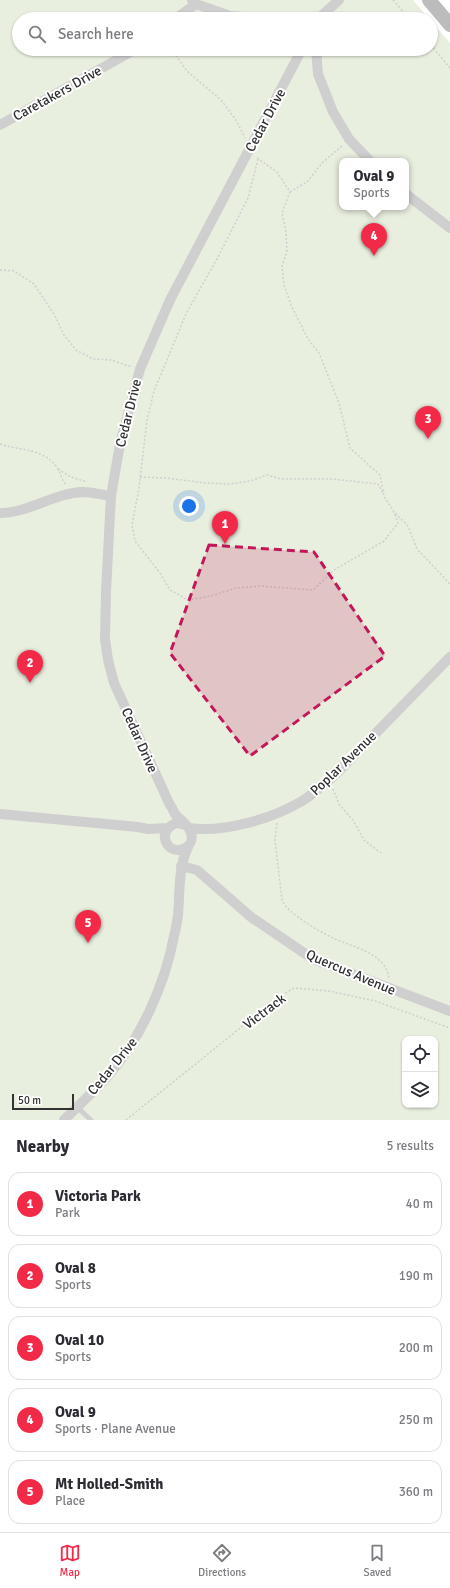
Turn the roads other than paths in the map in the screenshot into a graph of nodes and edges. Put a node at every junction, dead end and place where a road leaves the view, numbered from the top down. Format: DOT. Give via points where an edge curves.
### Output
graph roads {
  1 [pos="339,0"];
  2 [pos="429,0"];
  3 [pos="194,2"];
  4 [pos="183,12"];
  5 [pos="220,12"];
  6 [pos="326,12"];
  7 [pos="450,25"];
  8 [pos="123,56"];
  9 [pos="298,56"];
  10 [pos="317,56"];
  11 [pos="0,125"];
  12 [pos="367,158"];
  13 [pos="409,196"];
  14 [pos="450,228"];
  15 [pos="111,496"];
  16 [pos="0,513"];
  17 [pos="450,657"];
  18 [pos="169,803"];
  19 [pos="0,814"];
  20 [pos="187,826"];
  21 [pos="169,827"];
  22 [pos="213,828"];
  23 [pos="148,830"];
  24 [pos="165,840"];
  25 [pos="189,845"];
  26 [pos="175,850"];
  27 [pos="181,866"];
  28 [pos="450,1011"];
  29 [pos="77,1107"];
  30 [pos="64,1120"];
  31 [pos="91,1120"];
  1 -- 6 [label="street"];
  2 -- 7 [label="main road"];
  3 -- 4 [label="street"];
  3 -- 5 [label="street"];
  8 -- 11 [label="street, Caretakers Drive"];
  9 -- 15 [label="street, Cedar Drive" via="170,300 140,369 120,444"];
  10 -- 12 [label="street" via="318,74 333,112 349,139"];
  13 -- 14 [label="street"];
  15 -- 16 [label="street" via="84,492 17,511"];
  15 -- 18 [label="street, Cedar Drive" via="105,639 108,660 114,682"];
  17 -- 22 [label="street, Poplar Avenue" via="329,780 309,796 284,811 250,822"];
  18 -- 20 [label="street, Cedar Drive"];
  18 -- 21 [label="street, Cedar Drive"];
  19 -- 23 [label="street"];
  20 -- 21 [label="street" via="177,823"];
  20 -- 22 [label="street, Poplar Avenue"];
  20 -- 25 [label="street" via="192,837"];
  21 -- 23 [label="street"];
  21 -- 24 [label="street"];
  22 -- 25 [label="street, Poplar Avenue" via="201,834"];
  23 -- 24 [label="street"];
  24 -- 26 [label="street"];
  25 -- 26 [label="street"];
  25 -- 27 [label="street, Cedar Drive"];
  26 -- 27 [label="street, Cedar Drive"];
  27 -- 28 [label="street, Quercus Avenue" via="197,870 251,918 314,958"];
  27 -- 29 [label="street, Cedar Drive" via="178,916 172,949 149,1012 108,1076"];
  29 -- 30 [label="street, Cedar Drive"];
  29 -- 31 [label="lane"];
}
